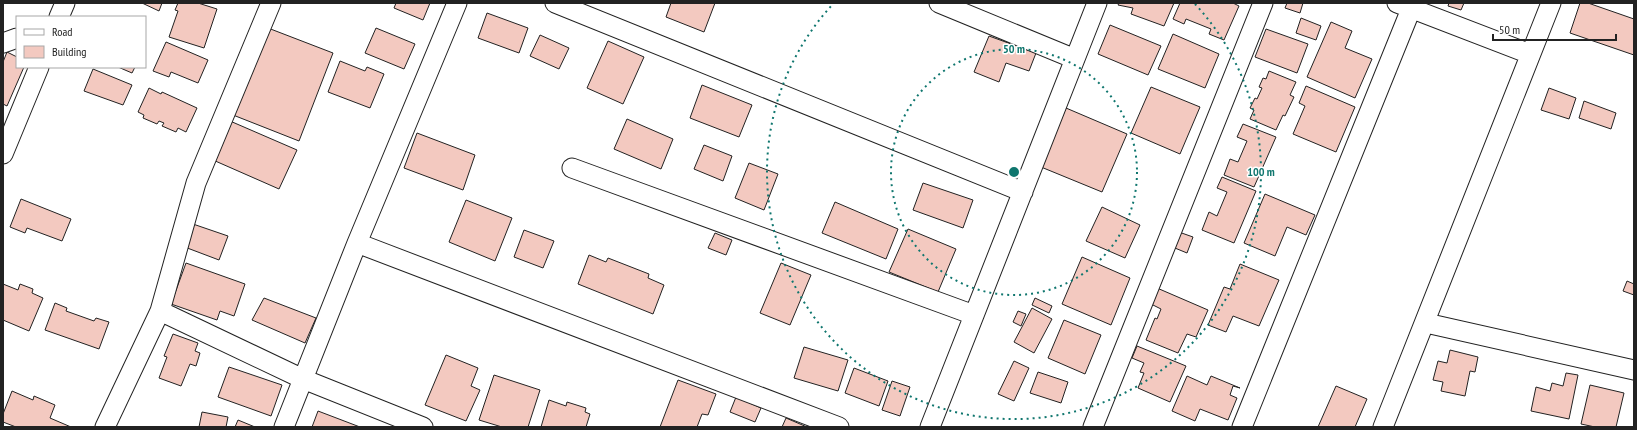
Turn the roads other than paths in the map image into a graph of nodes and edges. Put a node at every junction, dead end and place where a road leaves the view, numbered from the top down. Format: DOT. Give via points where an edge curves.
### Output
graph roads {
  1 [pos="65,3"];
  2 [pos="271,3"];
  3 [pos="457,3"];
  4 [pos="555,3"];
  5 [pos="939,3"];
  6 [pos="1097,3"];
  7 [pos="1263,3"];
  8 [pos="1551,3"];
  9 [pos="1404,6"];
  10 [pos="59,16"];
  11 [pos="16,38"];
  12 [pos="3,44"];
  13 [pos="1530,54"];
  14 [pos="1075,59"];
  15 [pos="39,68"];
  16 [pos="3,154"];
  17 [pos="572,168"];
  18 [pos="1023,192"];
  19 [pos="357,243"];
  20 [pos="160,311"];
  21 [pos="974,315"];
  22 [pos="1426,323"];
  23 [pos="1634,370"];
  24 [pos="304,379"];
  25 [pos="105,427"];
  26 [pos="284,427"];
  27 [pos="423,427"];
  28 [pos="839,427"];
  29 [pos="930,427"];
  30 [pos="1092,427"];
  31 [pos="1242,427"];
  32 [pos="1383,427"];
  1 -- 10 [label="street"];
  2 -- 20 [label="street" via="196,183"];
  3 -- 19 [label="street"];
  4 -- 18 [label="street"];
  5 -- 14 [label="street"];
  6 -- 14 [label="street"];
  7 -- 30 [label="street"];
  8 -- 13 [label="street"];
  9 -- 13 [label="street"];
  9 -- 31 [label="street"];
  11 -- 12 [label="street"];
  13 -- 22 [label="street"];
  14 -- 18 [label="street"];
  15 -- 16 [label="street"];
  17 -- 21 [label="street"];
  18 -- 21 [label="street"];
  19 -- 24 [label="street"];
  19 -- 28 [label="street"];
  20 -- 24 [label="street"];
  20 -- 25 [label="street"];
  21 -- 29 [label="street"];
  22 -- 23 [label="street"];
  22 -- 32 [label="street"];
  24 -- 26 [label="street"];
  24 -- 27 [label="street"];
}
